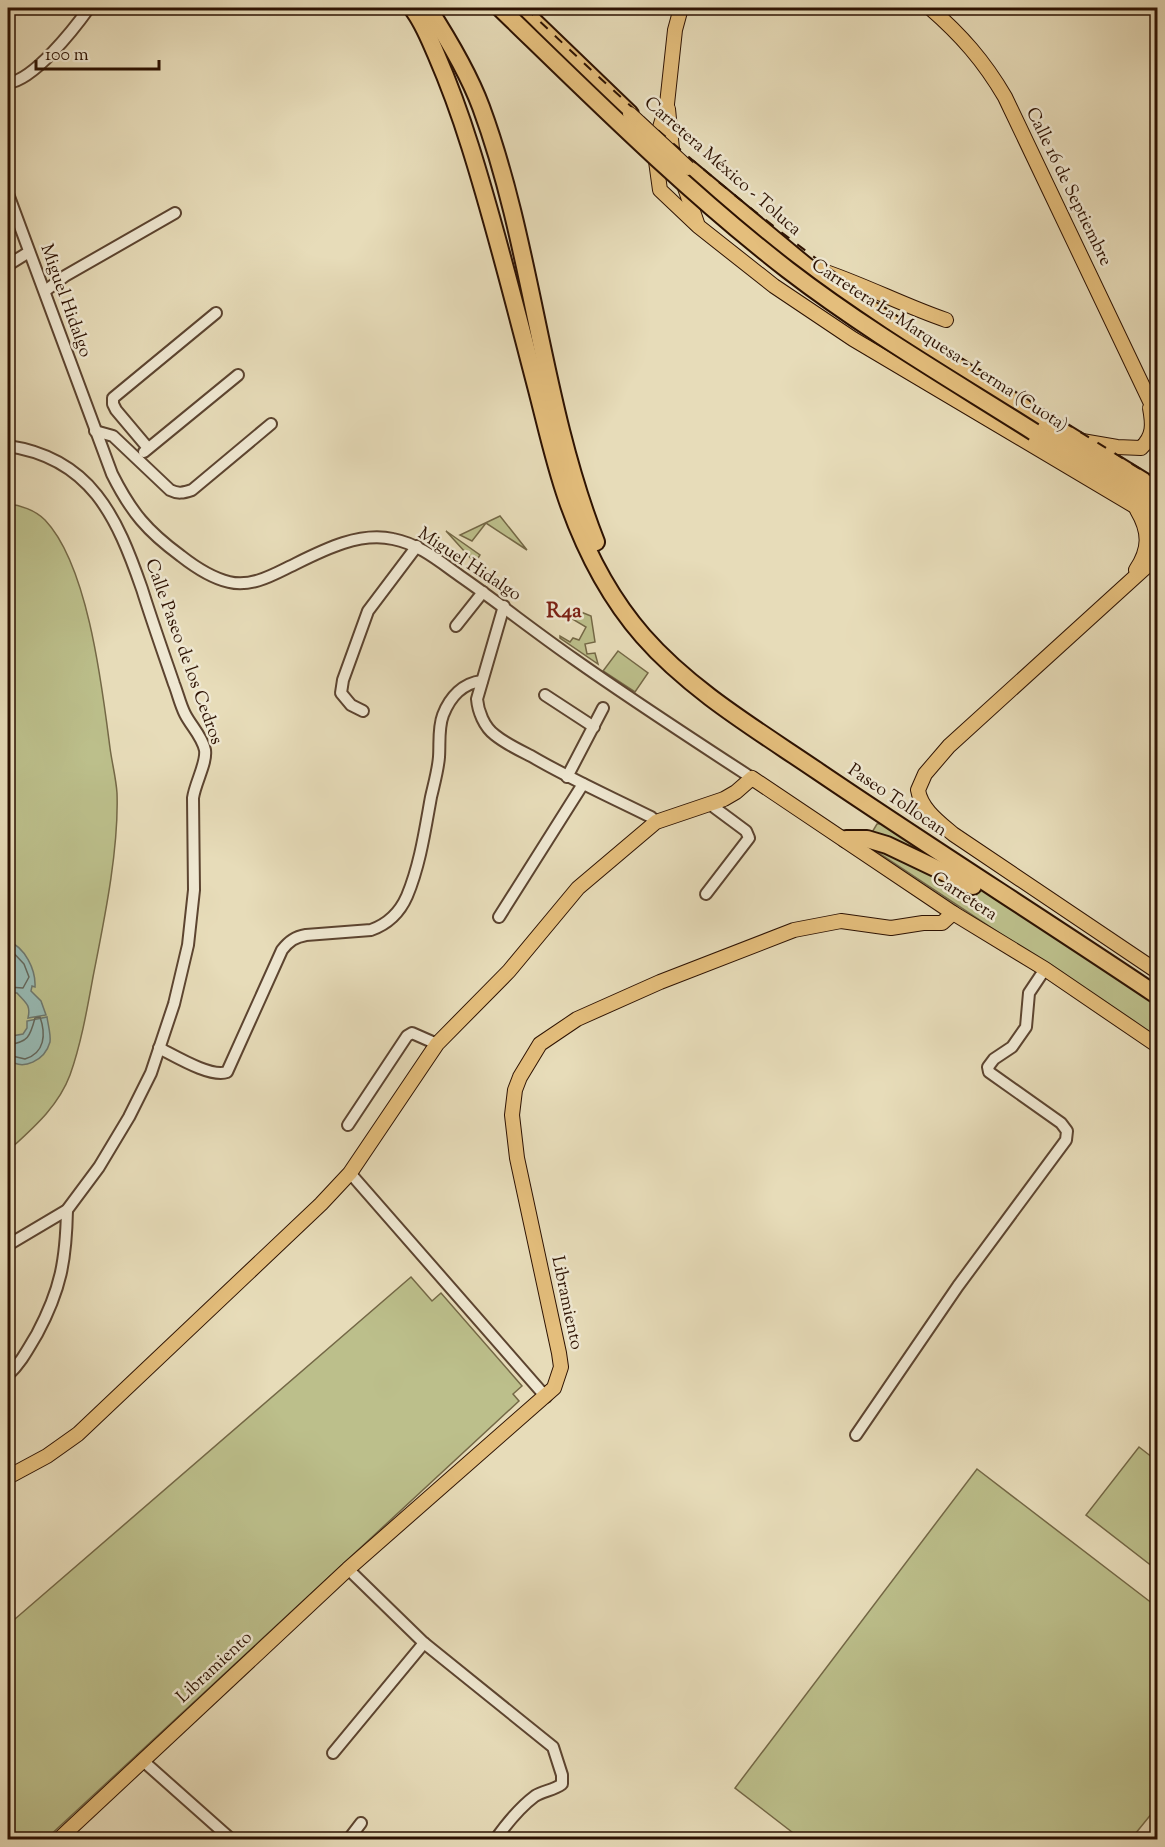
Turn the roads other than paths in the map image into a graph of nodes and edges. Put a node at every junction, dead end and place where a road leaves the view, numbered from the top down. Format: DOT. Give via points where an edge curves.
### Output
graph roads {
  1 [pos="89,8"];
  2 [pos="412,8"];
  3 [pos="428,8"];
  4 [pos="500,8"];
  5 [pos="520,8"];
  6 [pos="681,8"];
  7 [pos="930,8"];
  8 [pos="8,83"];
  9 [pos="668,104"];
  10 [pos="630,114"];
  11 [pos="688,168"];
  12 [pos="8,194"];
  13 [pos="176,213"];
  14 [pos="698,226"];
  15 [pos="29,252"];
  16 [pos="8,265"];
  17 [pos="806,266"];
  18 [pos="45,291"];
  19 [pos="216,313"];
  20 [pos="946,320"];
  21 [pos="238,375"];
  22 [pos="1148,400"];
  23 [pos="1158,418"];
  24 [pos="271,424"];
  25 [pos="95,431"];
  26 [pos="1077,441"];
  27 [pos="8,446"];
  28 [pos="148,448"];
  29 [pos="137,458"];
  30 [pos="1158,490"];
  31 [pos="1158,505"];
  32 [pos="1136,509"];
  33 [pos="1158,520"];
  34 [pos="417,546"];
  35 [pos="1158,556"];
  36 [pos="1126,584"];
  37 [pos="483,592"];
  38 [pos="504,606"];
  39 [pos="629,619"];
  40 [pos="456,626"];
  41 [pos="482,681"];
  42 [pos="545,695"];
  43 [pos="603,708"];
  44 [pos="363,711"];
  45 [pos="594,727"];
  46 [pos="567,777"];
  47 [pos="752,778"];
  48 [pos="583,784"];
  49 [pos="711,804"];
  50 [pos="656,822"];
  51 [pos="846,839"];
  52 [pos="706,894"];
  53 [pos="954,913"];
  54 [pos="499,917"];
  55 [pos="1044,920"];
  56 [pos="1045,969"];
  57 [pos="1158,972"];
  58 [pos="1158,996"];
  59 [pos="437,1044"];
  60 [pos="1158,1046"];
  61 [pos="159,1048"];
  62 [pos="348,1125"];
  63 [pos="350,1173"];
  64 [pos="67,1210"];
  65 [pos="8,1245"];
  66 [pos="8,1375"];
  67 [pos="546,1397"];
  68 [pos="856,1435"];
  69 [pos="8,1477"];
  70 [pos="348,1569"];
  71 [pos="424,1643"];
  72 [pos="333,1753"];
  73 [pos="142,1760"];
  74 [pos="361,1823"];
  75 [pos="58,1839"];
  76 [pos="230,1839"];
  77 [pos="348,1839"];
  78 [pos="495,1839"];
  1 -- 8 [label="street" via="51,54 18,81"];
  2 -- 39 [label="highway" via="421,20 462,121 481,180 568,501 596,565"];
  3 -- 39 [label="highway" via="481,106 510,203 574,478"];
  4 -- 31 [label="highway, Carretera La Marquesa - Lerma (Cuota), bridge" via="681,180 790,272 849,315"];
  5 -- 10 [label="highway, Carretera México - Toluca"];
  6 -- 9 [label="main road"];
  7 -- 22 [label="main road, Calle 16 de Septiembre" via="976,52 1005,97"];
  9 -- 14 [label="main road" via="672,148"];
  9 -- 14 [label="main road" via="655,154 660,190"];
  10 -- 11 [label="main road, Carretera México - Toluca, bridge"];
  11 -- 17 [label="highway, Carretera México - Toluca"];
  12 -- 15 [label="street, Miguel Hidalgo"];
  13 -- 18 [label="street"];
  14 -- 32 [label="main road" via="774,286 853,339"];
  15 -- 16 [label="street"];
  15 -- 18 [label="street, Miguel Hidalgo"];
  17 -- 20 [label="main road"];
  17 -- 26 [label="highway, Carretera México - Toluca"];
  18 -- 25 [label="street, Miguel Hidalgo"];
  19 -- 28 [label="street" via="113,398 116,410"];
  21 -- 28 [label="street"];
  22 -- 23 [label="main road"];
  22 -- 26 [label="main road" via="1152,431 1141,448"];
  24 -- 29 [label="street" via="192,490 183,493 170,490"];
  25 -- 29 [label="street" via="113,436"];
  25 -- 34 [label="street, Miguel Hidalgo" via="121,492 144,525 192,564 230,582 249,583 266,578 342,543 366,538 394,539"];
  26 -- 30 [label="highway, Carretera México - Toluca"];
  27 -- 61 [label="street, Calle Paseo de los Cedros" via="68,467 103,501 126,545 182,706 205,752 194,786 194,890 188,945"];
  28 -- 29 [label="street"];
  32 -- 33 [label="main road"];
  32 -- 36 [label="main road" via="1148,540 1141,561"];
  34 -- 37 [label="street, Miguel Hidalgo"];
  34 -- 44 [label="street" via="368,611 343,680 341,693"];
  35 -- 36 [label="main road"];
  36 -- 57 [label="main road" via="949,746 925,774 918,790 923,805 953,834"];
  37 -- 38 [label="street, Miguel Hidalgo"];
  37 -- 40 [label="street"];
  38 -- 41 [label="street"];
  38 -- 47 [label="street, Miguel Hidalgo" via="573,658"];
  39 -- 55 [label="highway, Paseo Tollocan" via="696,686"];
  41 -- 46 [label="street" via="477,708 493,734"];
  41 -- 61 [label="street" via="460,689 443,715 420,854 407,896 393,916 371,930 306,935 289,942 228,1072 221,1075 205,1070"];
  42 -- 45 [label="street"];
  43 -- 45 [label="street"];
  45 -- 46 [label="street"];
  46 -- 48 [label="street"];
  47 -- 49 [label="main road" via="736,792"];
  47 -- 51 [label="main road, Carretera"];
  48 -- 50 [label="street"];
  48 -- 54 [label="street"];
  49 -- 50 [label="main road"];
  49 -- 52 [label="street" via="746,831 749,838"];
  50 -- 59 [label="main road" via="578,888 509,971"];
  51 -- 53 [label="main road, Carretera"];
  51 -- 55 [label="highway" via="867,838 887,845"];
  53 -- 56 [label="main road, Carretera"];
  53 -- 67 [label="main road, Libramiento" via="942,924 891,928 842,921 794,930 660,982 578,1019 540,1044 520,1077 512,1115 517,1158 561,1367 558,1381"];
  55 -- 58 [label="highway, Paseo Tollocan"];
  56 -- 60 [label="main road, Carretera"];
  56 -- 68 [label="street" via="1029,993 1026,1027 1012,1047 988,1067 989,1072 1061,1123 1067,1131 1066,1140 958,1286"];
  59 -- 62 [label="street" via="412,1033 407,1036"];
  59 -- 63 [label="main road"];
  61 -- 64 [label="street, Calle Paseo de los Cedros" via="129,1117"];
  63 -- 67 [label="street"];
  63 -- 69 [label="main road" via="105,1410 61,1447"];
  64 -- 65 [label="street, Calle Paseo de los Cedros"];
  64 -- 66 [label="street" via="66,1249 55,1295 25,1355"];
  67 -- 70 [label="main road, Libramiento"];
  70 -- 71 [label="street"];
  70 -- 73 [label="main road, Libramiento"];
  71 -- 72 [label="street"];
  71 -- 78 [label="street" via="553,1747 562,1784 538,1794"];
  73 -- 75 [label="main road, Libramiento"];
  73 -- 76 [label="street"];
  74 -- 77 [label="street"];
}
